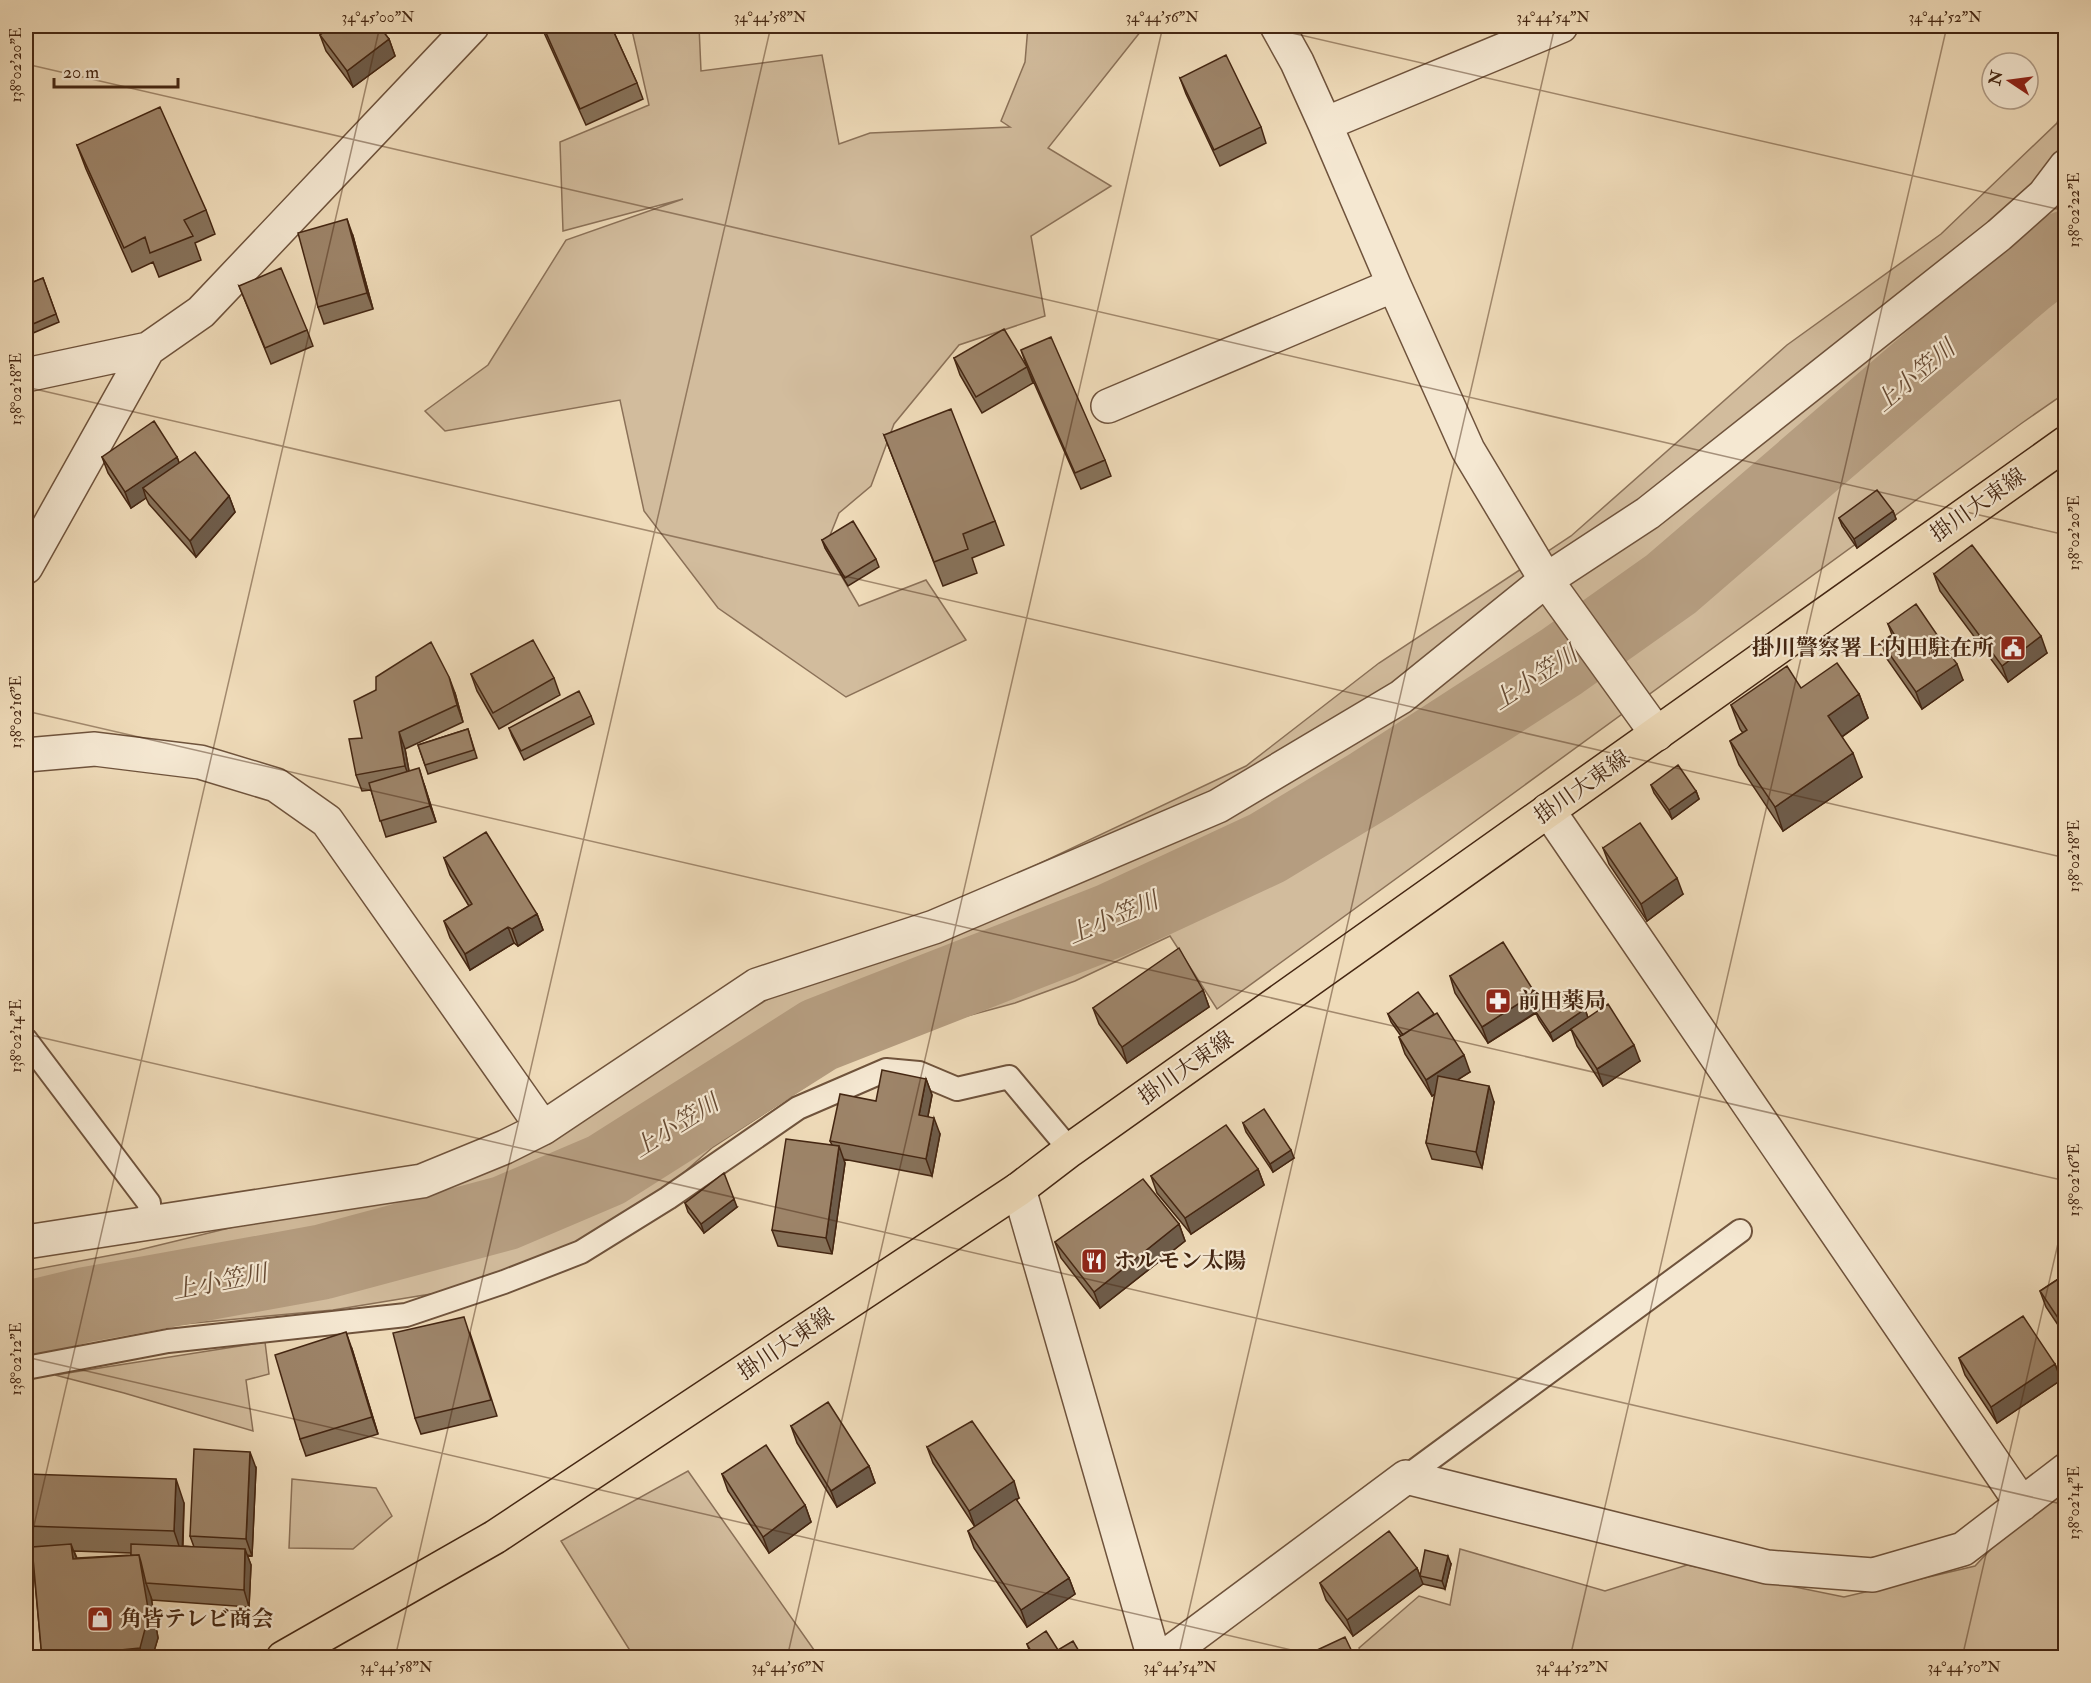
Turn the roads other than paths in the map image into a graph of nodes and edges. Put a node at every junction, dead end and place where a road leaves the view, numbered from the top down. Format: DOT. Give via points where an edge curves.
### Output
graph roads {
  1 [pos="472,26"];
  2 [pos="1277,26"];
  3 [pos="1561,26"];
  4 [pos="1325,124"];
  5 [pos="2066,166"];
  6 [pos="1394,285"];
  7 [pos="148,349"];
  8 [pos="26,375"];
  9 [pos="1108,406"];
  10 [pos="2066,443"];
  11 [pos="26,567"];
  12 [pos="1550,586"];
  13 [pos="1657,734"];
  14 [pos="26,755"];
  15 [pos="1548,810"];
  16 [pos="26,1041"];
  17 [pos="543,1128"];
  18 [pos="1070,1150"];
  19 [pos="1019,1189"];
  20 [pos="150,1223"];
  21 [pos="1740,1231"];
  22 [pos="26,1242"];
  23 [pos="26,1368"];
  24 [pos="2066,1470"];
  25 [pos="1406,1477"];
  26 [pos="2022,1504"];
  27 [pos="283,1658"];
  28 [pos="1154,1658"];
  29 [pos="1163,1658"];
  1 -- 7 [label="street" via="201,312"];
  2 -- 4 [label="street"];
  3 -- 4 [label="street"];
  4 -- 6 [label="street"];
  5 -- 12 [label="street" via="2044,195 1990,243"];
  6 -- 9 [label="street"];
  6 -- 12 [label="street" via="1468,450"];
  7 -- 8 [label="street"];
  7 -- 11 [label="street"];
  10 -- 13 [label="main road, 掛川大東線"];
  12 -- 13 [label="street"];
  12 -- 17 [label="street" via="1401,697 1218,806 934,927 757,985"];
  13 -- 15 [label="main road, 掛川大東線"];
  14 -- 17 [label="street" via="95,748 200,762 276,785 327,821"];
  15 -- 18 [label="main road, 掛川大東線"];
  15 -- 26 [label="street"];
  16 -- 20 [label="lane" via="149,1203"];
  17 -- 20 [label="street" via="422,1181"];
  18 -- 19 [label="main road, 掛川大東線"];
  18 -- 23 [label="lane" via="1009,1077 957,1089 919,1073 886,1070 798,1108 668,1198 581,1252 504,1282 406,1314 168,1341"];
  19 -- 27 [label="main road, 掛川大東線" via="495,1537"];
  19 -- 28 [label="street"];
  20 -- 22 [label="street"];
  21 -- 25 [label="lane"];
  24 -- 26 [label="street"];
  25 -- 26 [label="street" via="1767,1567 1873,1575 1963,1549"];
  25 -- 29 [label="street"];
}
